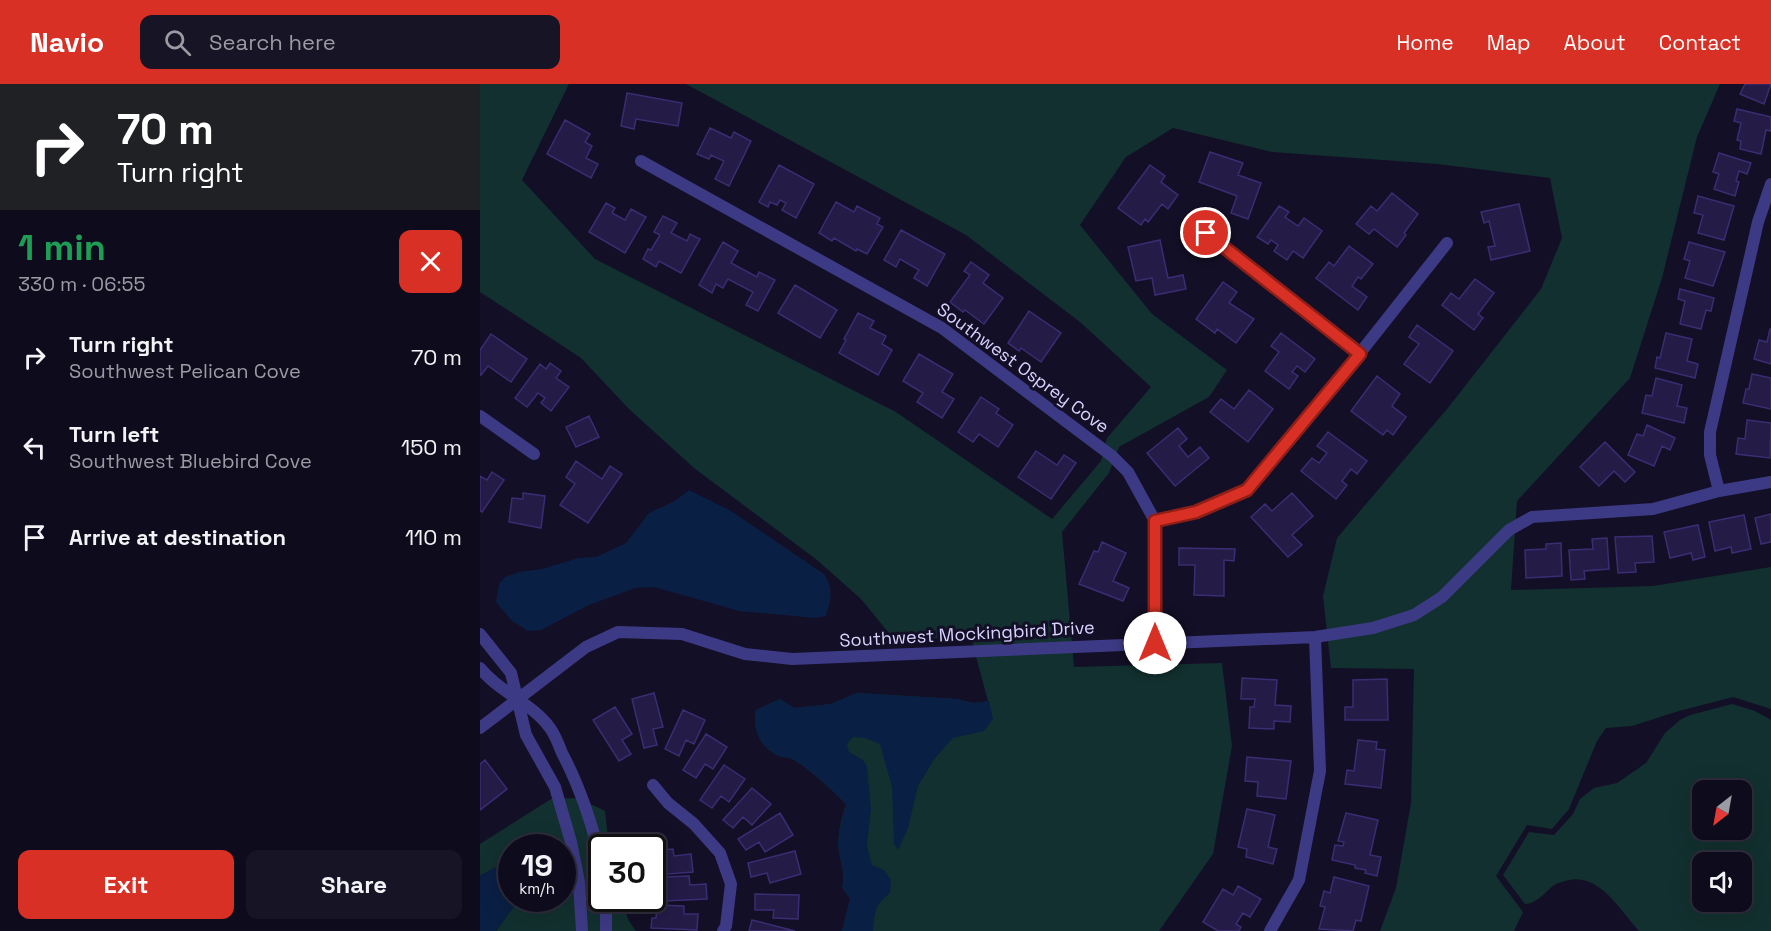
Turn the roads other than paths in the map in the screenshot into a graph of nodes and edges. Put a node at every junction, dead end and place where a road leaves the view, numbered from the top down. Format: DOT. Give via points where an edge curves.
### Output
graph roads {
  1 [pos="641,161"];
  2 [pos="1771,184"];
  3 [pos="1206,233"];
  4 [pos="1447,243"];
  5 [pos="1360,354"];
  6 [pos="480,416"];
  7 [pos="534,454"];
  8 [pos="1771,482"];
  9 [pos="1719,491"];
  10 [pos="1155,521"];
  11 [pos="480,634"];
  12 [pos="1315,637"];
  13 [pos="1155,643"];
  14 [pos="480,668"];
  15 [pos="518,698"];
  16 [pos="480,728"];
  17 [pos="653,785"];
  18 [pos="595,834"];
  19 [pos="606,912"];
  20 [pos="582,931"];
  21 [pos="606,931"];
  22 [pos="723,931"];
  23 [pos="1270,931"];
  1 -- 10 [label="street, Southwest Osprey Cove" via="942,328 1112,456 1128,472"];
  2 -- 9 [label="street" via="1758,222 1710,432 1710,455"];
  3 -- 5 [label="street"];
  4 -- 5 [label="street"];
  5 -- 10 [label="street" via="1247,490 1196,512"];
  6 -- 7 [label="street"];
  8 -- 9 [label="street, Southwest Mockingbird Drive"];
  9 -- 12 [label="street, Southwest Mockingbird Drive" via="1653,509 1532,517 1509,530 1442,597 1414,615 1374,628"];
  10 -- 13 [label="street, Southwest Osprey Cove"];
  11 -- 15 [label="street" via="511,673"];
  12 -- 13 [label="street, Southwest Mockingbird Drive"];
  12 -- 23 [label="street" via="1320,771 1299,880"];
  13 -- 15 [label="street, Southwest Mockingbird Drive" via="792,660 745,654 682,634 618,632 586,647"];
  14 -- 15 [label="street"];
  15 -- 16 [label="street, Southwest Mockingbird Drive"];
  15 -- 18 [label="street" via="550,728 580,788"];
  15 -- 20 [label="street" via="526,735 555,787 571,842 579,882"];
  17 -- 22 [label="street" via="720,853 731,884"];
  19 -- 21 [label="street"];
}
